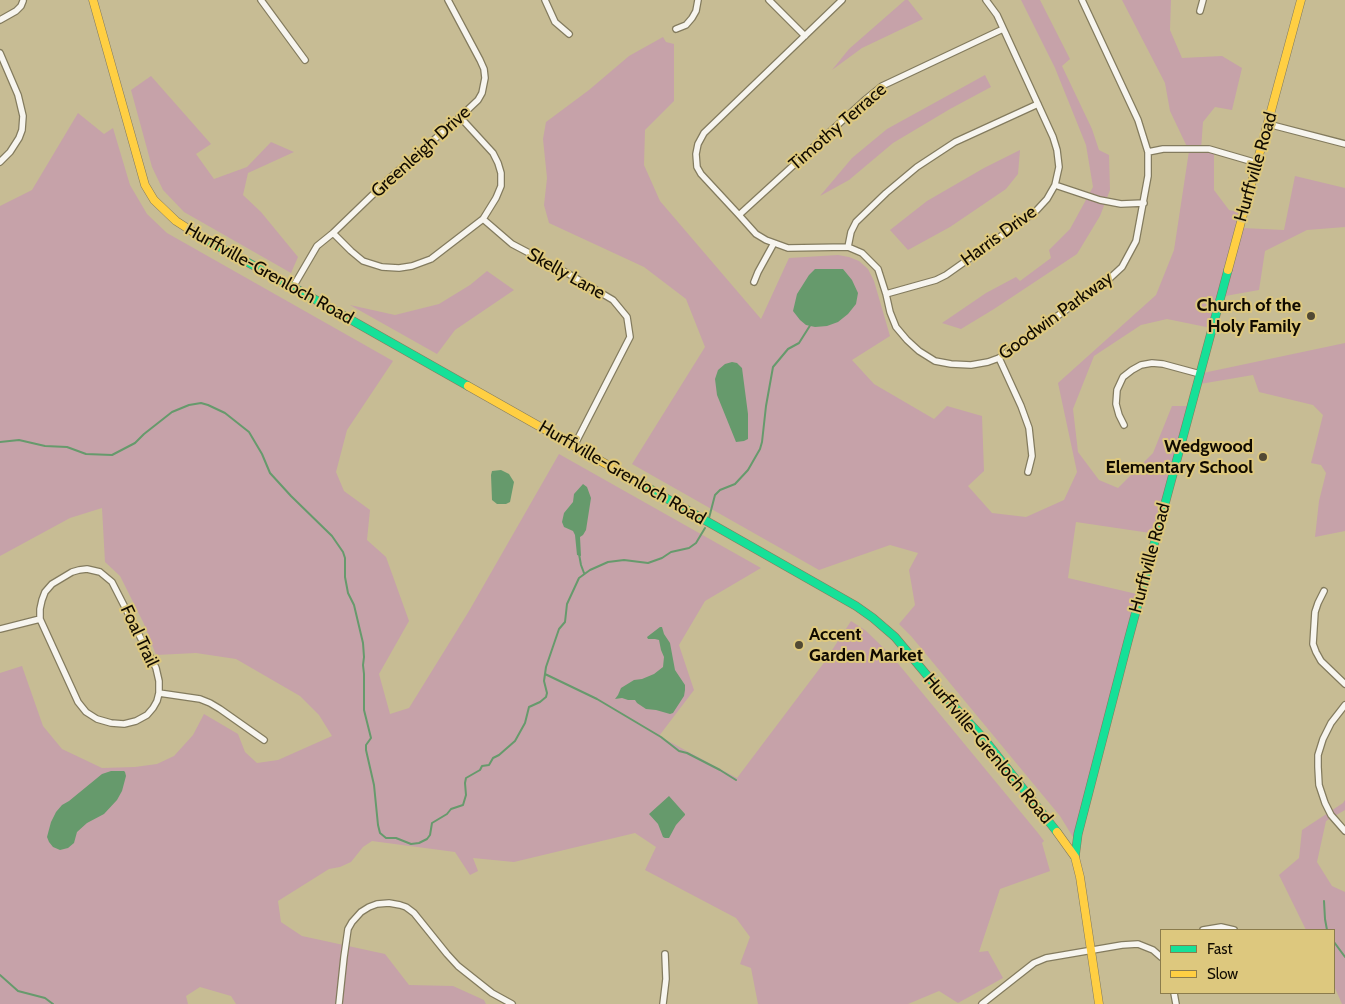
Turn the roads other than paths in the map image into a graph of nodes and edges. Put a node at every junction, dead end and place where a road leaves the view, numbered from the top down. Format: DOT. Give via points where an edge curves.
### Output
graph roads {
  1 [pos="93,0"];
  2 [pos="261,0"];
  3 [pos="448,0"];
  4 [pos="545,0"];
  5 [pos="698,0"];
  6 [pos="769,0"];
  7 [pos="842,0"];
  8 [pos="986,0"];
  9 [pos="1082,0"];
  10 [pos="1203,0"];
  11 [pos="1301,0"];
  12 [pos="23,1"];
  13 [pos="1200,12"];
  14 [pos="0,20"];
  15 [pos="676,29"];
  16 [pos="1004,29"];
  17 [pos="569,34"];
  18 [pos="805,36"];
  19 [pos="0,53"];
  20 [pos="304,60"];
  21 [pos="1038,104"];
  22 [pos="460,117"];
  23 [pos="1268,124"];
  24 [pos="1345,144"];
  25 [pos="1148,152"];
  26 [pos="0,162"];
  27 [pos="1257,163"];
  28 [pos="1056,185"];
  29 [pos="1144,203"];
  30 [pos="739,215"];
  31 [pos="483,219"];
  32 [pos="333,233"];
  33 [pos="774,243"];
  34 [pos="848,247"];
  35 [pos="754,282"];
  36 [pos="293,287"];
  37 [pos="886,294"];
  38 [pos="999,358"];
  39 [pos="1200,374"];
  40 [pos="1124,425"];
  41 [pos="574,446"];
  42 [pos="1028,472"];
  43 [pos="1324,591"];
  44 [pos="40,619"];
  45 [pos="0,628"];
  46 [pos="1345,684"];
  47 [pos="159,693"];
  48 [pos="1345,705"];
  49 [pos="264,740"];
  50 [pos="1345,832"];
  51 [pos="1075,857"];
  52 [pos="1212,929"];
  53 [pos="1228,929"];
  54 [pos="1091,951"];
  55 [pos="665,954"];
  56 [pos="1160,956"];
  57 [pos="339,1004"];
  58 [pos="512,1004"];
  59 [pos="664,1004"];
  60 [pos="982,1004"];
  61 [pos="1099,1004"];
  1 -- 36 [label="main road, Hurffville-Grenloch Road" via="141,172 154,200 192,232"];
  2 -- 20 [label="street"];
  3 -- 22 [label="street, Greenleigh Drive" via="484,68 482,93"];
  4 -- 17 [label="street" via="555,22"];
  5 -- 15 [label="street" via="692,18"];
  6 -- 18 [label="street"];
  7 -- 18 [label="street"];
  8 -- 16 [label="street"];
  9 -- 25 [label="street, Goodwin Parkway" via="1138,120"];
  10 -- 13 [label="street"];
  11 -- 23 [label="main road, Hurffville Road"];
  12 -- 14 [label="street" via="16,11"];
  16 -- 21 [label="street"];
  16 -- 30 [label="street, Timothy Terrace" via="882,86"];
  18 -- 30 [label="street" via="704,133 698,144 696,160 701,174"];
  19 -- 26 [label="street" via="21,103 23,122 15,145"];
  21 -- 28 [label="street" via="1057,150"];
  21 -- 34 [label="street" via="955,142 917,166 856,222"];
  22 -- 31 [label="street" via="493,153 501,173 501,186"];
  22 -- 32 [label="street, Greenleigh Drive"];
  23 -- 24 [label="street"];
  23 -- 27 [label="main road, Hurffville Road"];
  25 -- 27 [label="street" via="1209,149"];
  25 -- 29 [label="street, Goodwin Parkway"];
  27 -- 39 [label="main road, Hurffville Road"];
  28 -- 29 [label="street" via="1100,200 1121,204"];
  28 -- 37 [label="street, Harris Drive" via="1035,212 946,275"];
  29 -- 38 [label="street, Goodwin Parkway" via="1136,241 1122,267"];
  30 -- 33 [label="street" via="756,234"];
  31 -- 32 [label="street" via="430,259 399,268 363,261"];
  31 -- 41 [label="street, Skelly Lane" via="512,244 613,300 627,317 630,337"];
  32 -- 36 [label="street, Greenleigh Drive" via="317,246"];
  33 -- 34 [label="street" via="788,248"];
  33 -- 35 [label="street"];
  34 -- 37 [label="street, Goodwin Parkway" via="862,253 878,269"];
  36 -- 41 [label="main road, Hurffville-Grenloch Road"];
  37 -- 38 [label="street, Goodwin Parkway" via="896,327 919,351 935,361 970,365"];
  38 -- 42 [label="street" via="1029,428 1032,456"];
  39 -- 40 [label="street" via="1152,363 1132,370 1123,377 1117,390 1116,404"];
  39 -- 51 [label="main road, Hurffville Road" via="1078,834"];
  41 -- 51 [label="main road, Hurffville-Grenloch Road" via="873,618 895,637 972,726"];
  43 -- 46 [label="street" via="1315,612 1313,644 1321,660"];
  44 -- 45 [label="street"];
  44 -- 47 [label="street" via="78,702 91,716 118,724 136,722 153,708"];
  44 -- 47 [label="street, Foal Trail" via="42,600 52,584 79,570 105,575 118,590 156,668"];
  47 -- 49 [label="street" via="210,703"];
  48 -- 50 [label="street" via="1331,722 1323,739 1318,767 1325,803"];
  51 -- 54 [label="main road, Hurffville-Grenloch Road"];
  52 -- 53 [label="street"];
  54 -- 56 [label="street" via="1138,944"];
  54 -- 60 [label="street" via="1034,963"];
  54 -- 61 [label="main road, Hurffville-Grenloch Road"];
  55 -- 59 [label="street"];
  57 -- 58 [label="street" via="348,929 360,912 377,904 389,903 406,907 414,913 458,966 492,993"];
}
